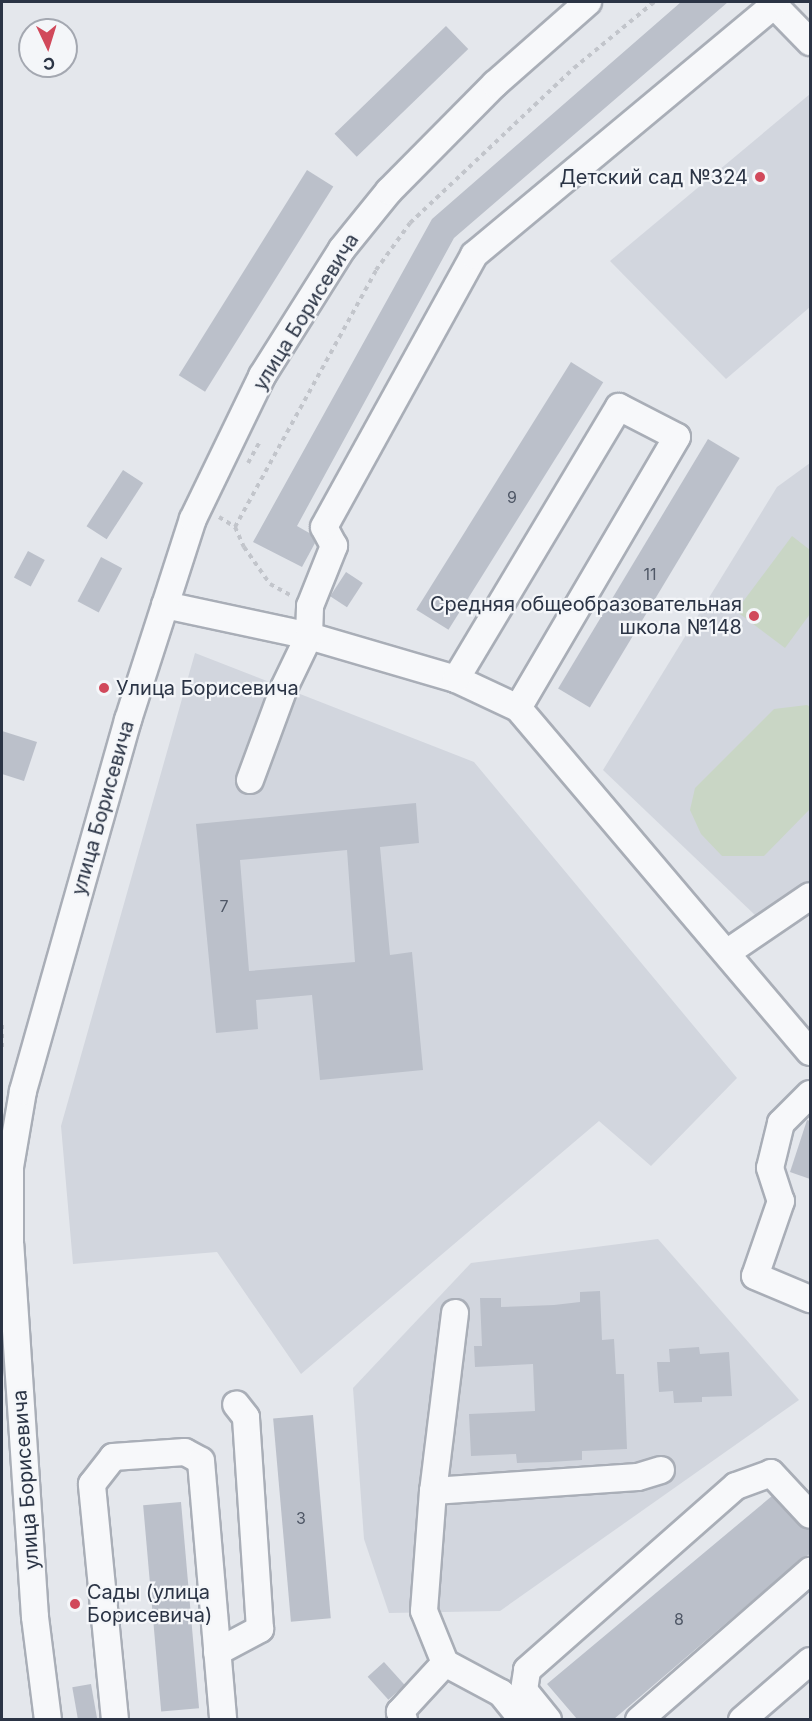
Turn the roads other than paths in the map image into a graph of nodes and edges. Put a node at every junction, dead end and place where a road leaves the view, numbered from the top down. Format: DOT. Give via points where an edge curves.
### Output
graph roads {
  1 [pos="588,2"];
  2 [pos="772,3"];
  3 [pos="810,42"];
  4 [pos="165,605"];
  5 [pos="309,636"];
  6 [pos="456,679"];
  7 [pos="518,708"];
  8 [pos="250,780"];
  9 [pos="810,896"];
  10 [pos="728,952"];
  11 [pos="810,1052"];
  12 [pos="810,1094"];
  13 [pos="810,1299"];
  14 [pos="455,1313"];
  15 [pos="236,1404"];
  16 [pos="661,1470"];
  17 [pos="433,1491"];
  18 [pos="810,1515"];
  19 [pos="810,1571"];
  20 [pos="217,1652"];
  21 [pos="810,1661"];
  22 [pos="445,1663"];
  23 [pos="48,1719"];
  24 [pos="116,1719"];
  25 [pos="223,1719"];
  26 [pos="404,1719"];
  27 [pos="524,1719"];
  28 [pos="548,1719"];
  29 [pos="639,1719"];
  30 [pos="742,1719"];
  1 -- 4 [label="street, улица Борисевича" via="487,92 389,191 342,249 262,376 194,519"];
  2 -- 3 [label="street"];
  2 -- 5 [label="street" via="474,255 324,527 334,546 310,606"];
  4 -- 5 [label="street"];
  4 -- 23 [label="street, улица Борисевича" via="128,720 22,1091 10,1167 10,1245 35,1617"];
  5 -- 6 [label="street"];
  5 -- 8 [label="street" via="284,688"];
  6 -- 7 [label="street"];
  6 -- 7 [label="street" via="619,407 678,437"];
  7 -- 10 [label="street"];
  9 -- 10 [label="street"];
  10 -- 11 [label="street"];
  12 -- 13 [label="street" via="781,1122 770,1168 781,1201 755,1276"];
  14 -- 17 [label="street"];
  15 -- 20 [label="street" via="246,1417 260,1629"];
  16 -- 17 [label="street" via="638,1477"];
  17 -- 22 [label="street" via="424,1611"];
  18 -- 28 [label="street" via="771,1473 736,1486 527,1670 524,1690"];
  19 -- 29 [label="street"];
  20 -- 24 [label="street" via="201,1461 185,1452 113,1457 92,1484"];
  20 -- 25 [label="street"];
  21 -- 30 [label="street"];
  22 -- 26 [label="street" via="400,1712"];
  22 -- 27 [label="street" via="501,1693"];
}
